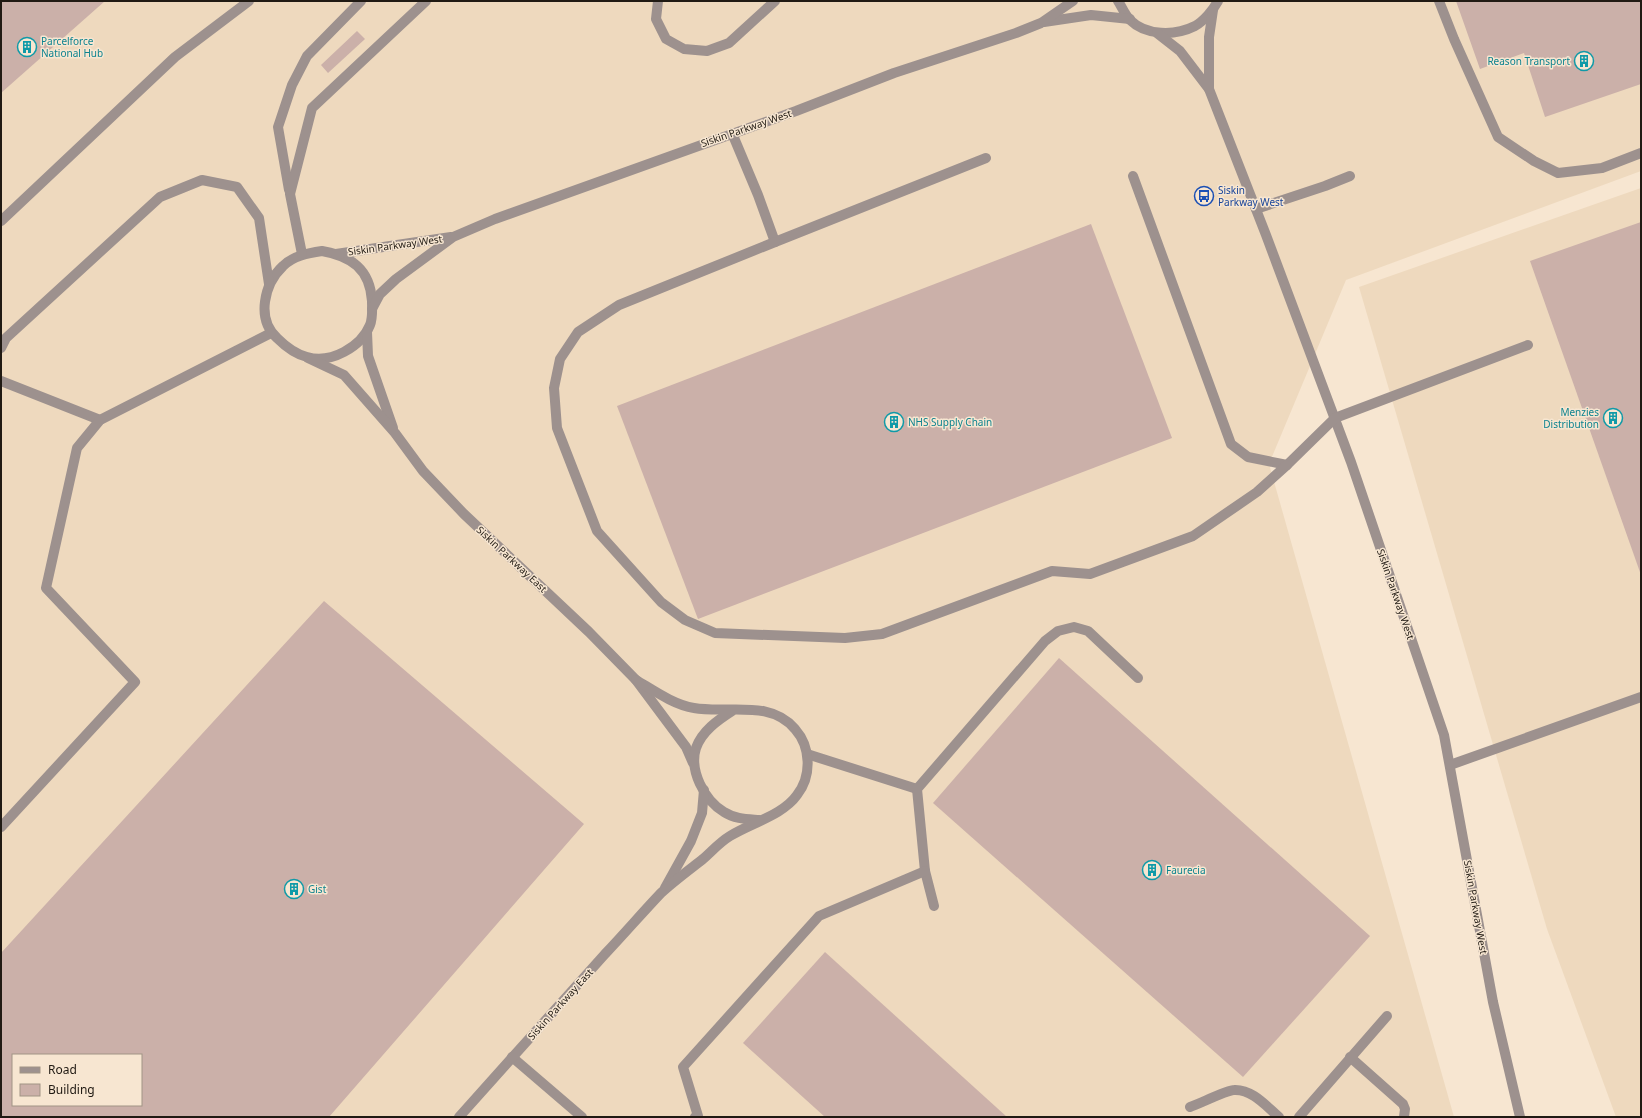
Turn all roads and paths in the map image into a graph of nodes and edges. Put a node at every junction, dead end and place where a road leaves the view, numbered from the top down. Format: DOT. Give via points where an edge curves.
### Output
graph roads {
  1 [pos="249,1"];
  2 [pos="361,1"];
  3 [pos="426,1"];
  4 [pos="658,1"];
  5 [pos="775,1"];
  6 [pos="1073,1"];
  7 [pos="1118,1"];
  8 [pos="1439,1"];
  9 [pos="1216,6"];
  10 [pos="1130,20"];
  11 [pos="1041,23"];
  12 [pos="1157,33"];
  13 [pos="1209,89"];
  14 [pos="732,133"];
  15 [pos="1641,153"];
  16 [pos="986,158"];
  17 [pos="1133,176"];
  18 [pos="1350,176"];
  19 [pos="290,194"];
  20 [pos="1256,209"];
  21 [pos="1,221"];
  22 [pos="453,237"];
  23 [pos="775,242"];
  24 [pos="302,254"];
  25 [pos="336,254"];
  26 [pos="268,284"];
  27 [pos="372,309"];
  28 [pos="367,332"];
  29 [pos="271,333"];
  30 [pos="4,340"];
  31 [pos="1528,345"];
  32 [pos="1,348"];
  33 [pos="308,358"];
  34 [pos="1,381"];
  35 [pos="1335,418"];
  36 [pos="100,420"];
  37 [pos="395,432"];
  38 [pos="1287,465"];
  39 [pos="1138,678"];
  40 [pos="636,680"];
  41 [pos="1641,696"];
  42 [pos="732,710"];
  43 [pos="807,754"];
  44 [pos="693,763"];
  45 [pos="1450,765"];
  46 [pos="917,789"];
  47 [pos="704,790"];
  48 [pos="759,820"];
  49 [pos="1,827"];
  50 [pos="925,871"];
  51 [pos="662,893"];
  52 [pos="934,906"];
  53 [pos="1387,1016"];
  54 [pos="512,1057"];
  55 [pos="1350,1057"];
  56 [pos="1190,1108"];
  57 [pos="459,1117"];
  58 [pos="582,1117"];
  59 [pos="696,1117"];
  60 [pos="1279,1117"];
  61 [pos="1299,1117"];
  62 [pos="1404,1117"];
  63 [pos="1520,1117"];
  1 -- 21 [label="street" via="174,58"];
  2 -- 19 [label="street" via="307,56 292,85 278,127"];
  3 -- 19 [label="street" via="312,108"];
  4 -- 5 [label="street" via="656,19 666,39 684,49 707,51 729,43"];
  6 -- 11 [label="street, Siskin Parkway West"];
  7 -- 10 [label="street"];
  8 -- 15 [label="street" via="1498,137 1534,161 1558,173 1602,168"];
  9 -- 12 [label="street" via="1195,26 1175,32"];
  9 -- 13 [label="street, Siskin Parkway West" via="1209,37"];
  10 -- 11 [label="street, Siskin Parkway West" via="1091,15"];
  10 -- 12 [label="street" via="1142,28"];
  11 -- 14 [label="street, Siskin Parkway West" via="894,73"];
  12 -- 13 [label="street, Siskin Parkway West" via="1180,51"];
  13 -- 20 [label="street, Siskin Parkway West"];
  14 -- 22 [label="street, Siskin Parkway West" via="495,219"];
  14 -- 23 [label="street"];
  16 -- 23 [label="street"];
  17 -- 38 [label="street" via="1231,444 1248,458"];
  18 -- 20 [label="street"];
  19 -- 24 [label="street"];
  20 -- 35 [label="street, Siskin Parkway West"];
  22 -- 25 [label="street, Siskin Parkway West"];
  22 -- 27 [label="street, Siskin Parkway West" via="396,279 380,294"];
  23 -- 38 [label="street" via="619,305 578,332 560,359 554,388 557,428 597,531 661,602 685,620 715,633 845,638 882,634 1052,571 1090,574 1193,536 1257,492"];
  24 -- 25 [label="street" via="322,251"];
  24 -- 26 [label="street" via="283,265"];
  25 -- 27 [label="street" via="354,263 365,275 371,291"];
  26 -- 29 [label="street" via="263,310"];
  26 -- 30 [label="street" via="259,218 237,187 202,180 160,197"];
  27 -- 28 [label="street" via="371,324"];
  28 -- 33 [label="street" via="357,344 345,352 333,357"];
  28 -- 37 [label="street, Siskin Parkway East" via="368,356"];
  29 -- 33 [label="street" via="288,349"];
  29 -- 36 [label="street"];
  30 -- 32 [label="street"];
  31 -- 35 [label="street"];
  33 -- 37 [label="street, Siskin Parkway East" via="344,375"];
  34 -- 36 [label="street"];
  35 -- 38 [label="street"];
  35 -- 45 [label="street, Siskin Parkway West" via="1444,735"];
  36 -- 49 [label="street" via="77,448 46,588 135,682"];
  37 -- 40 [label="street, Siskin Parkway East" via="423,471 464,514"];
  39 -- 46 [label="street" via="1088,631 1074,627 1058,631 1045,641"];
  40 -- 42 [label="street, Siskin Parkway East" via="692,708"];
  40 -- 44 [label="street, Siskin Parkway East" via="686,748"];
  41 -- 45 [label="street"];
  42 -- 43 [label="street" via="757,709 786,720 796,729 806,745"];
  42 -- 44 [label="street" via="705,732 696,747"];
  43 -- 46 [label="street"];
  43 -- 48 [label="street" via="808,764 804,783 797,796 779,812"];
  44 -- 47 [label="street"];
  45 -- 63 [label="street, Siskin Parkway West" via="1494,1002"];
  46 -- 50 [label="street"];
  47 -- 48 [label="street" via="723,812 740,819"];
  47 -- 51 [label="street, Siskin Parkway East" via="702,813 691,841"];
  48 -- 51 [label="street, Siskin Parkway East" via="729,837"];
  50 -- 52 [label="street"];
  50 -- 59 [label="street" via="820,916 683,1067"];
  51 -- 54 [label="street, Siskin Parkway East"];
  53 -- 55 [label="street"];
  54 -- 57 [label="street, Siskin Parkway East"];
  54 -- 58 [label="street"];
  55 -- 61 [label="street"];
  55 -- 62 [label="street" via="1403,1104"];
  56 -- 60 [label="street" via="1233,1090 1246,1092"];
}
